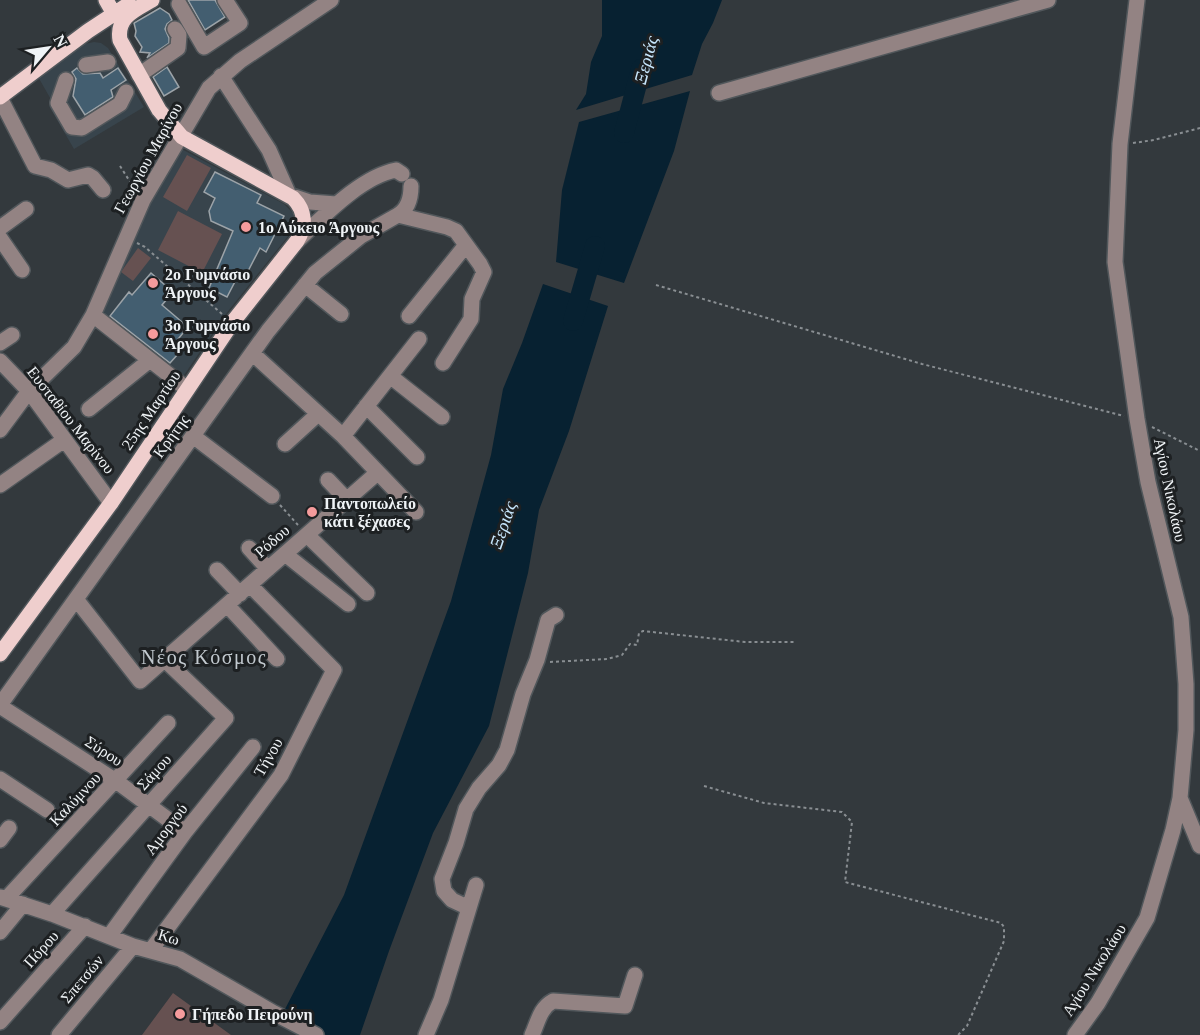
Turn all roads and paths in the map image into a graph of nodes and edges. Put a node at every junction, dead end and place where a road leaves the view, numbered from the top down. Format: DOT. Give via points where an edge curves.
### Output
graph roads {
  1 [pos="106,0"];
  2 [pos="136,0"];
  3 [pos="152,0"];
  4 [pos="225,0"];
  5 [pos="331,0"];
  6 [pos="1048,0"];
  7 [pos="1137,0"];
  8 [pos="177,2"];
  9 [pos="120,15"];
  10 [pos="93,28"];
  11 [pos="175,28"];
  12 [pos="120,40"];
  13 [pos="108,62"];
  14 [pos="86,65"];
  15 [pos="139,75"];
  16 [pos="221,76"];
  17 [pos="66,80"];
  18 [pos="126,92"];
  19 [pos="720,93"];
  20 [pos="0,97"];
  21 [pos="1200,128"];
  22 [pos="182,137"];
  23 [pos="1119,144"];
  24 [pos="120,166"];
  25 [pos="103,190"];
  26 [pos="289,195"];
  27 [pos="143,200"];
  28 [pos="336,204"];
  29 [pos="26,209"];
  30 [pos="398,215"];
  31 [pos="0,228"];
  32 [pos="0,238"];
  33 [pos="126,238"];
  34 [pos="297,241"];
  35 [pos="466,245"];
  36 [pos="22,270"];
  37 [pos="305,285"];
  38 [pos="656,285"];
  39 [pos="341,314"];
  40 [pos="93,315"];
  41 [pos="409,316"];
  42 [pos="232,323"];
  43 [pos="419,339"];
  44 [pos="252,353"];
  45 [pos="150,360"];
  46 [pos="0,361"];
  47 [pos="443,363"];
  48 [pos="390,376"];
  49 [pos="187,389"];
  50 [pos="29,391"];
  51 [pos="366,406"];
  52 [pos="90,409"];
  53 [pos="318,414"];
  54 [pos="442,417"];
  55 [pos="1137,419"];
  56 [pos="1,424"];
  57 [pos="193,436"];
  58 [pos="343,436"];
  59 [pos="64,440"];
  60 [pos="285,444"];
  61 [pos="1200,451"];
  62 [pos="417,457"];
  63 [pos="376,474"];
  64 [pos="328,480"];
  65 [pos="0,485"];
  66 [pos="272,496"];
  67 [pos="346,500"];
  68 [pos="111,503"];
  69 [pos="416,512"];
  70 [pos="306,535"];
  71 [pos="249,548"];
  72 [pos="285,554"];
  73 [pos="268,569"];
  74 [pos="217,570"];
  75 [pos="245,589"];
  76 [pos="367,593"];
  77 [pos="76,599"];
  78 [pos="348,604"];
  79 [pos="227,605"];
  80 [pos="556,615"];
  81 [pos="794,642"];
  82 [pos="0,654"];
  83 [pos="277,659"];
  84 [pos="165,660"];
  85 [pos="535,663"];
  86 [pos="0,706"];
  87 [pos="168,723"];
  88 [pos="253,747"];
  89 [pos="0,779"];
  90 [pos="116,781"];
  91 [pos="704,786"];
  92 [pos="1180,798"];
  93 [pos="148,805"];
  94 [pos="46,810"];
  95 [pos="185,832"];
  96 [pos="1200,846"];
  97 [pos="476,885"];
  98 [pos="3,898"];
  99 [pos="23,904"];
  100 [pos="469,908"];
  101 [pos="52,914"];
  102 [pos="86,926"];
  103 [pos="0,932"];
  104 [pos="110,935"];
  105 [pos="133,946"];
  106 [pos="151,950"];
  107 [pos="635,975"];
  108 [pos="0,1022"];
  109 [pos="59,1035"];
  110 [pos="316,1035"];
  111 [pos="426,1035"];
  112 [pos="532,1035"];
  113 [pos="958,1035"];
  114 [pos="1075,1035"];
  1 -- 9 [label="main road"];
  2 -- 9 [label="main road"];
  3 -- 9 [label="main road"];
  4 -- 8 [label="street" via="240,24 204,47"];
  5 -- 16 [label="street, Γεωργίου Μαρίνου"];
  6 -- 19 [label="street"];
  7 -- 23 [label="street, Αγίου Νικολάου"];
  9 -- 10 [label="main road"];
  9 -- 12 [label="main road"];
  10 -- 12 [label="main road"];
  10 -- 20 [label="main road"];
  11 -- 15 [label="street" via="178,48"];
  12 -- 15 [label="main road, 25ης Μαρτίου"];
  13 -- 14 [label="street"];
  15 -- 22 [label="main road, 25ης Μαρτίου" via="159,110"];
  16 -- 22 [label="street, Γεωργίου Μαρίνου" via="202,97"];
  16 -- 26 [label="street" via="269,150"];
  17 -- 18 [label="street" via="58,103 72,127 82,128 120,104"];
  20 -- 25 [label="street" via="35,166 68,180 88,175"];
  21 -- 23 [label="path"];
  22 -- 26 [label="main road, 25ης Μαρτίου"];
  22 -- 27 [label="street, Γεωργίου Μαρίνου"];
  23 -- 55 [label="street, Αγίου Νικολάου" via="1115,262"];
  24 -- 27 [label="path"];
  26 -- 28 [label="street"];
  26 -- 34 [label="main road, 25ης Μαρτίου" via="297,202 305,221"];
  27 -- 33 [label="street, Γεωργίου Μαρίνου"];
  28 -- 30 [label="street" via="386,172 396,170 407,180 408,204"];
  28 -- 34 [label="street"];
  29 -- 31 [label="street"];
  30 -- 35 [label="street" via="447,226"];
  30 -- 37 [label="street, Κρήτης" via="362,236"];
  32 -- 36 [label="street"];
  33 -- 40 [label="street, Γεωργίου Μαρίνου"];
  33 -- 42 [label="path" via="145,247"];
  34 -- 42 [label="main road, 25ης Μαρτίου"];
  35 -- 41 [label="street"];
  35 -- 47 [label="street" via="484,273 472,299 471,319"];
  37 -- 39 [label="street"];
  37 -- 44 [label="street, Κρήτης"];
  38 -- 55 [label="path" via="922,364"];
  40 -- 45 [label="street"];
  40 -- 50 [label="street, Γεωργίου Μαρίνου" via="74,347"];
  42 -- 49 [label="main road, 25ης Μαρτίου"];
  43 -- 48 [label="street"];
  44 -- 53 [label="street"];
  44 -- 57 [label="street, Κρήτης"];
  45 -- 49 [label="street"];
  45 -- 52 [label="street"];
  46 -- 50 [label="street, Ευσταθίου Μαρίνου"];
  48 -- 51 [label="street"];
  48 -- 54 [label="street"];
  49 -- 68 [label="main road, 25ης Μαρτίου"];
  50 -- 56 [label="street, Γεωργίου Μαρίνου"];
  50 -- 59 [label="street, Ευσταθίου Μαρίνου"];
  51 -- 58 [label="street"];
  51 -- 62 [label="street"];
  53 -- 58 [label="street"];
  53 -- 60 [label="street"];
  55 -- 61 [label="path"];
  55 -- 92 [label="street, Αγίου Νικολάου" via="1181,617 1186,730"];
  57 -- 66 [label="street"];
  57 -- 77 [label="street, Κρήτης"];
  58 -- 63 [label="street"];
  59 -- 65 [label="street"];
  59 -- 68 [label="street, Ευσταθίου Μαρίνου"];
  63 -- 67 [label="street, Ρόδου"];
  63 -- 69 [label="street"];
  64 -- 67 [label="street"];
  66 -- 70 [label="path"];
  67 -- 70 [label="street, Ρόδου"];
  68 -- 82 [label="main road, 25ης Μαρτίου"];
  70 -- 72 [label="street, Ρόδου"];
  70 -- 76 [label="street"];
  71 -- 73 [label="street"];
  72 -- 73 [label="street, Ρόδου"];
  72 -- 78 [label="street"];
  73 -- 75 [label="street, Ρόδου"];
  74 -- 75 [label="street"];
  75 -- 79 [label="street, Ρόδου"];
  75 -- 106 [label="street, Τήνου" via="334,670 281,775"];
  77 -- 84 [label="street, Ρόδου" via="140,681"];
  77 -- 86 [label="street, Κρήτης"];
  79 -- 83 [label="street"];
  79 -- 84 [label="street, Ρόδου"];
  80 -- 85 [label="street" via="548,620"];
  81 -- 85 [label="path" via="745,642 643,631 637,645 630,644 622,655"];
  84 -- 93 [label="street, Σάμου" via="226,718"];
  85 -- 100 [label="street" via="507,750 466,809 442,879 444,891 452,900"];
  86 -- 90 [label="street, Σύρου"];
  87 -- 90 [label="street, Καλύμνου"];
  88 -- 95 [label="street, Αμοργού"];
  89 -- 94 [label="street"];
  90 -- 93 [label="street, Σύρου"];
  90 -- 98 [label="street, Καλύμνου"];
  91 -- 113 [label="path" via="764,803 842,812 852,822 846,882 1001,923 1004,941 967,1026"];
  92 -- 96 [label="street"];
  92 -- 114 [label="street, Αγίου Νικολάου" via="1147,918"];
  93 -- 95 [label="street, Σύρου"];
  93 -- 101 [label="street, Σάμου"];
  95 -- 104 [label="street, Αμοργού"];
  97 -- 100 [label="street"];
  98 -- 99 [label="street, Κω"];
  99 -- 101 [label="street, Κω"];
  99 -- 103 [label="street"];
  100 -- 111 [label="street"];
  101 -- 102 [label="street, Κω"];
  102 -- 104 [label="street, Κω"];
  102 -- 108 [label="street, Πόρου"];
  104 -- 105 [label="street, Κω"];
  105 -- 106 [label="street, Κω"];
  105 -- 109 [label="street, Σπετσών"];
  106 -- 110 [label="street, Κω" via="180,959"];
  107 -- 112 [label="street" via="624,1006 553,1001 541,1012"];
}
